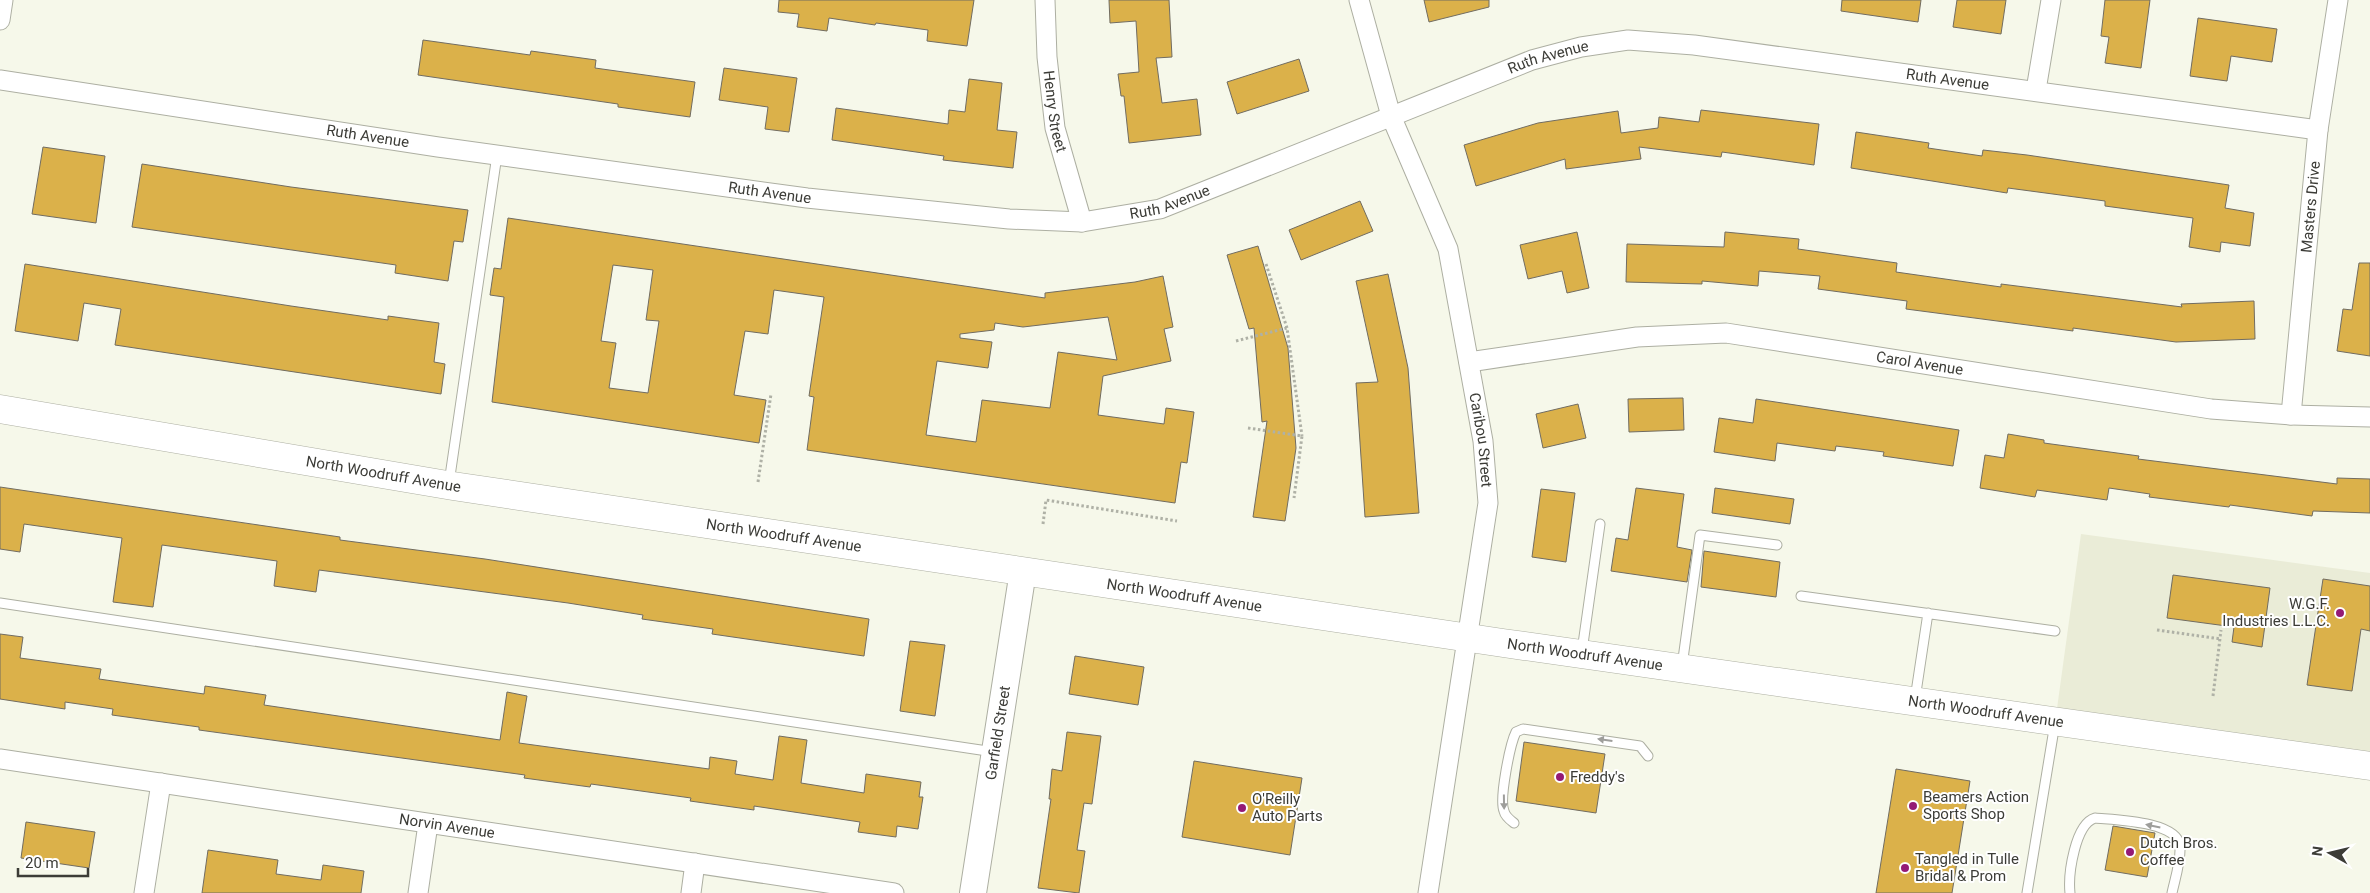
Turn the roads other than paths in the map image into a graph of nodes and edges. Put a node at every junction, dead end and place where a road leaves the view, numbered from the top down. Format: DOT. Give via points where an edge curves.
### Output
graph roads {
  1 [pos="3,0"];
  2 [pos="1045,0"];
  3 [pos="1359,0"];
  4 [pos="2051,0"];
  5 [pos="2338,0"];
  6 [pos="0,20"];
  7 [pos="0,80"];
  8 [pos="2036,90"];
  9 [pos="1391,116"];
  10 [pos="2318,130"];
  11 [pos="497,155"];
  12 [pos="1082,222"];
  13 [pos="1469,362"];
  14 [pos="0,409"];
  15 [pos="2291,415"];
  16 [pos="2370,417"];
  17 [pos="449,485"];
  18 [pos="1600,524"];
  19 [pos="1777,545"];
  20 [pos="1023,571"];
  21 [pos="1801,596"];
  22 [pos="0,603"];
  23 [pos="1928,613"];
  24 [pos="2055,631"];
  25 [pos="1468,638"];
  26 [pos="1581,654"];
  27 [pos="1682,668"];
  28 [pos="1915,702"];
  29 [pos="2055,723"];
  30 [pos="994,752"];
  31 [pos="1648,756"];
  32 [pos="0,758"];
  33 [pos="2370,766"];
  34 [pos="161,783"];
  35 [pos="1514,823"];
  36 [pos="428,824"];
  37 [pos="695,864"];
  38 [pos="144,893"];
  39 [pos="418,893"];
  40 [pos="691,893"];
  41 [pos="894,893"];
  42 [pos="973,893"];
  43 [pos="1428,893"];
  44 [pos="2026,893"];
  45 [pos="2070,893"];
  46 [pos="2172,893"];
  1 -- 6 [label="street"];
  2 -- 12 [label="street, Henry Street" via="1055,128"];
  3 -- 9 [label="street, Caribou Street"];
  4 -- 8 [label="street"];
  5 -- 10 [label="street, Masters Drive"];
  7 -- 11 [label="street, Ruth Avenue"];
  8 -- 9 [label="street, Ruth Avenue" via="1694,45 1628,40 1580,47 1532,60"];
  8 -- 10 [label="street, Ruth Avenue"];
  9 -- 12 [label="street, Ruth Avenue" via="1160,210"];
  9 -- 13 [label="street, Caribou Street" via="1448,249"];
  10 -- 15 [label="street, Masters Drive"];
  11 -- 12 [label="street, Ruth Avenue" via="807,198 1009,219"];
  11 -- 17 [label="lane"];
  13 -- 15 [label="street, Carol Avenue" via="1637,338 1726,333 2211,409"];
  13 -- 25 [label="street, Caribou Street" via="1483,441 1488,503"];
  14 -- 17 [label="main road, North Woodruff Avenue"];
  15 -- 16 [label="street, Carol Avenue"];
  17 -- 20 [label="main road, North Woodruff Avenue"];
  18 -- 26 [label="lane"];
  19 -- 27 [label="lane" via="1700,534"];
  20 -- 25 [label="main road, North Woodruff Avenue"];
  20 -- 30 [label="street, Garfield Street"];
  21 -- 23 [label="lane"];
  22 -- 30 [label="lane"];
  23 -- 24 [label="lane"];
  23 -- 28 [label="lane"];
  25 -- 26 [label="main road, North Woodruff Avenue"];
  25 -- 43 [label="street, Caribou Street"];
  26 -- 27 [label="main road, North Woodruff Avenue"];
  27 -- 28 [label="main road, North Woodruff Avenue"];
  28 -- 29 [label="main road, North Woodruff Avenue"];
  29 -- 33 [label="main road, North Woodruff Avenue"];
  29 -- 44 [label="lane"];
  30 -- 42 [label="street, Garfield Street"];
  31 -- 35 [label="lane, one-way" via="1640,746 1523,729 1516,732 1502,801 1504,811"];
  32 -- 34 [label="street, Norvin Avenue"];
  34 -- 36 [label="street, Norvin Avenue"];
  34 -- 38 [label="street"];
  36 -- 37 [label="street, Norvin Avenue"];
  36 -- 39 [label="street"];
  37 -- 40 [label="street"];
  37 -- 41 [label="street, Norvin Avenue"];
  46 -- 45 [label="lane, one-way" via="2180,846 2177,838 2168,830 2154,825 2095,818 2088,820 2076,844"];
}
